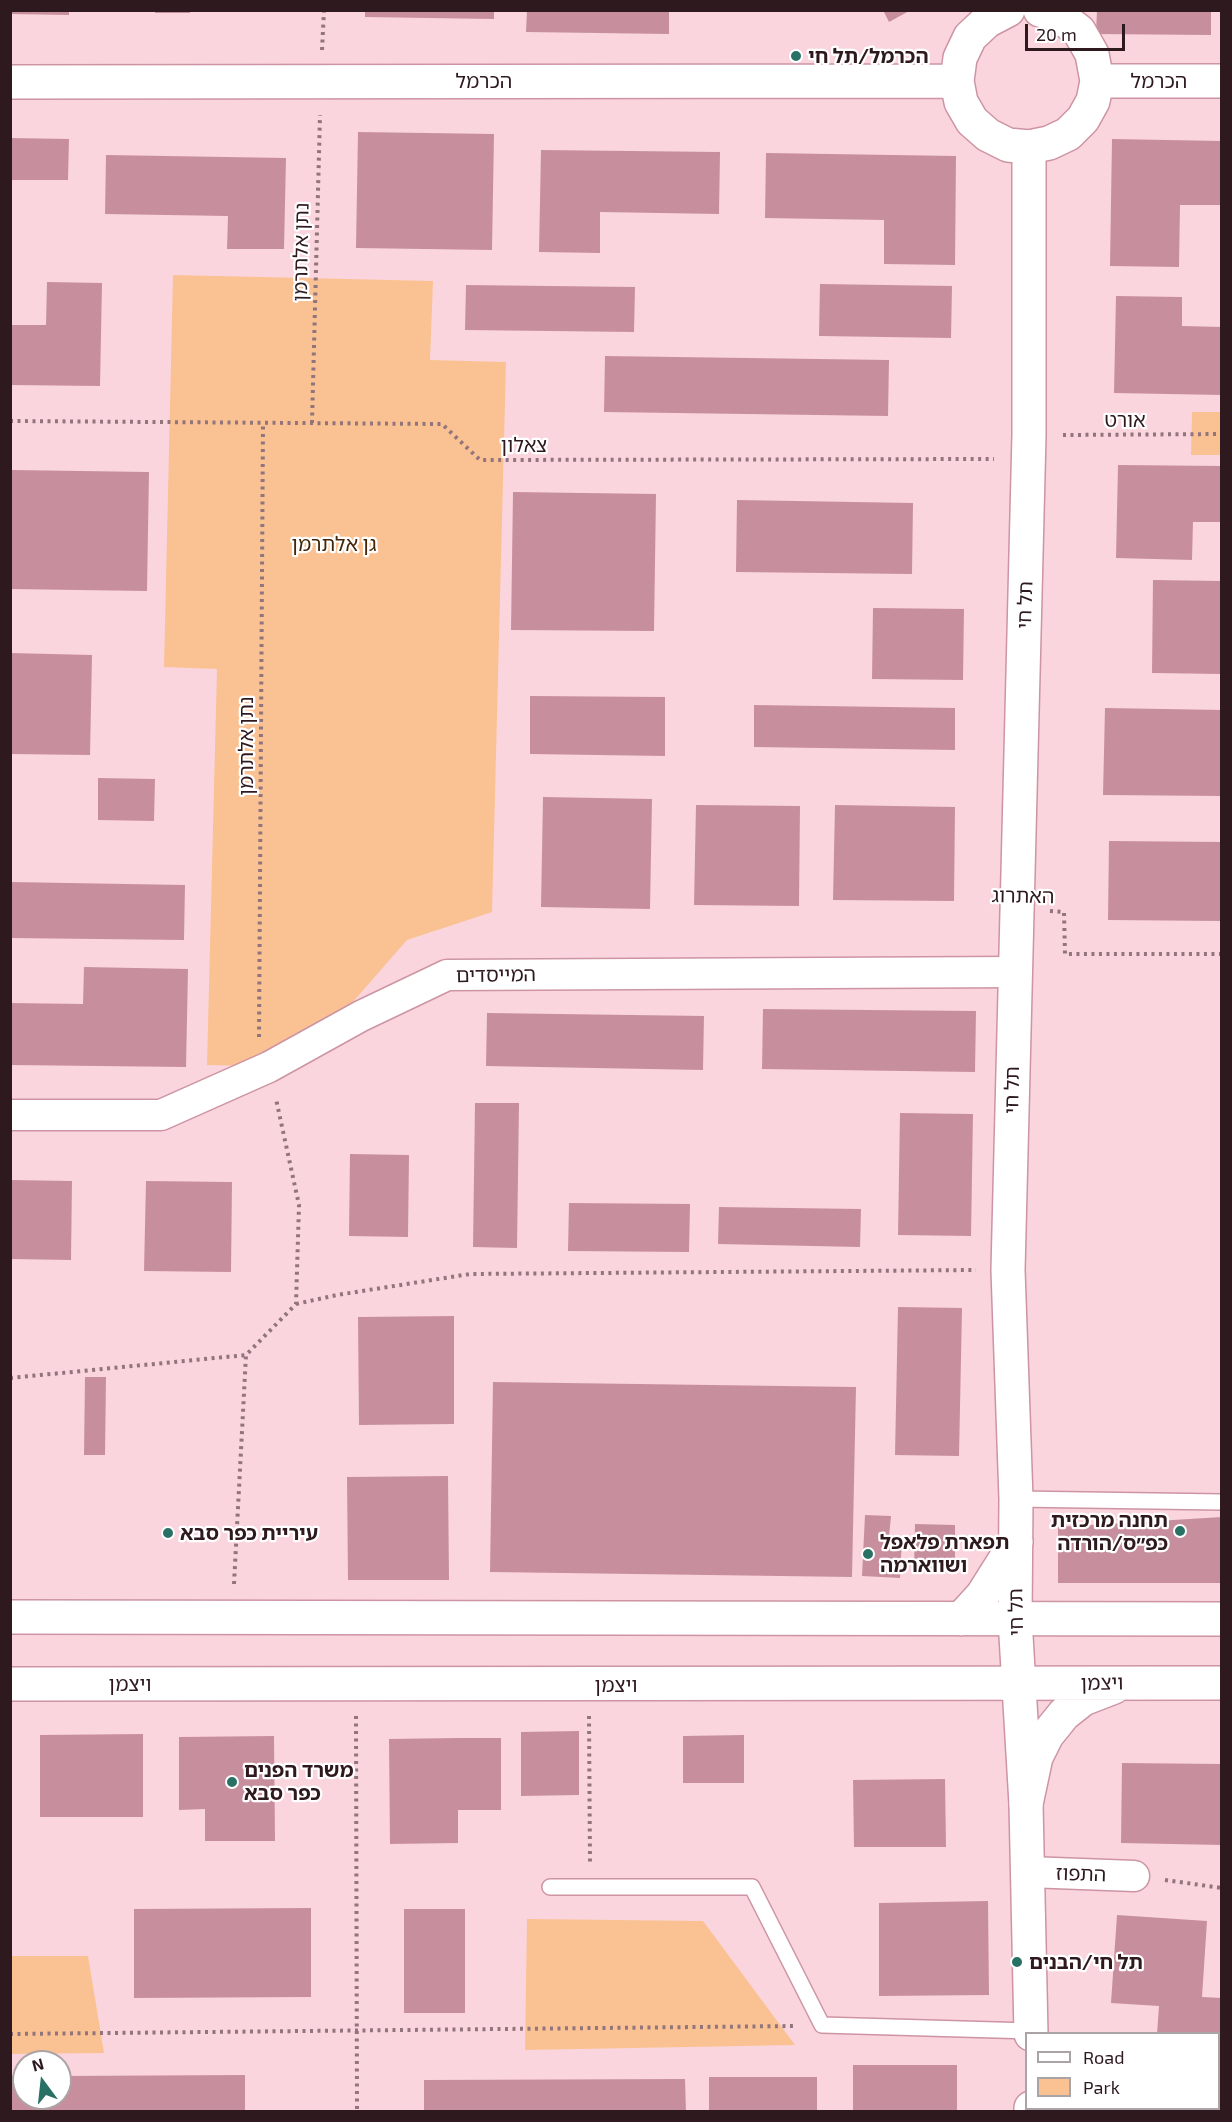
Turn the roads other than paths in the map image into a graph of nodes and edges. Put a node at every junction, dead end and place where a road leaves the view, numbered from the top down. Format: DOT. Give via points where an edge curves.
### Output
graph roads {
  1 [pos="1008,10"];
  2 [pos="1040,10"];
  3 [pos="957,81"];
  4 [pos="1097,81"];
  5 [pos="1221,81"];
  6 [pos="10,82"];
  7 [pos="1029,147"];
  8 [pos="1014,972"];
  9 [pos="10,1114"];
  10 [pos="1016,1499"];
  11 [pos="1221,1502"];
  12 [pos="1016,1542"];
  13 [pos="10,1617"];
  14 [pos="961,1619"];
  15 [pos="1016,1619"];
  16 [pos="1221,1619"];
  17 [pos="1131,1683"];
  18 [pos="1221,1683"];
  19 [pos="10,1684"];
  20 [pos="1019,1684"];
  21 [pos="1026,1804"];
  22 [pos="1028,1872"];
  23 [pos="1134,1876"];
  24 [pos="550,1887"];
  25 [pos="1031,2032"];
  1 -- 3 [label="street" via="987,21 970,37 960,58"];
  2 -- 4 [label="street" via="1058,15 1079,31 1092,54"];
  3 -- 6 [label="street, הכרמל"];
  3 -- 7 [label="street" via="972,121 1008,145"];
  4 -- 5 [label="street, הכרמל"];
  4 -- 7 [label="street" via="1083,119 1068,134"];
  7 -- 8 [label="street, תל חי" via="1029,435"];
  8 -- 9 [label="street, המייסדים" via="447,975 361,1016 269,1067 161,1115"];
  8 -- 10 [label="street, תל חי" via="1008,1270"];
  10 -- 11 [label="lane"];
  10 -- 12 [label="street, תל חי"];
  12 -- 14 [label="street" via="982,1596"];
  12 -- 15 [label="street, תל חי"];
  13 -- 14 [label="street"];
  14 -- 15 [label="street"];
  15 -- 16 [label="street"];
  15 -- 20 [label="street, תל חי"];
  17 -- 18 [label="street, ויצמן"];
  17 -- 20 [label="street, ויצמן"];
  17 -- 21 [label="street" via="1083,1699 1064,1714 1047,1735 1036,1758"];
  19 -- 20 [label="street, ויצמן"];
  20 -- 21 [label="street, תל חי"];
  21 -- 22 [label="street, תל חי"];
  22 -- 23 [label="street, התפוז"];
  22 -- 25 [label="street, תל חי"];
  24 -- 25 [label="lane" via="752,1887 822,2025"];
}
